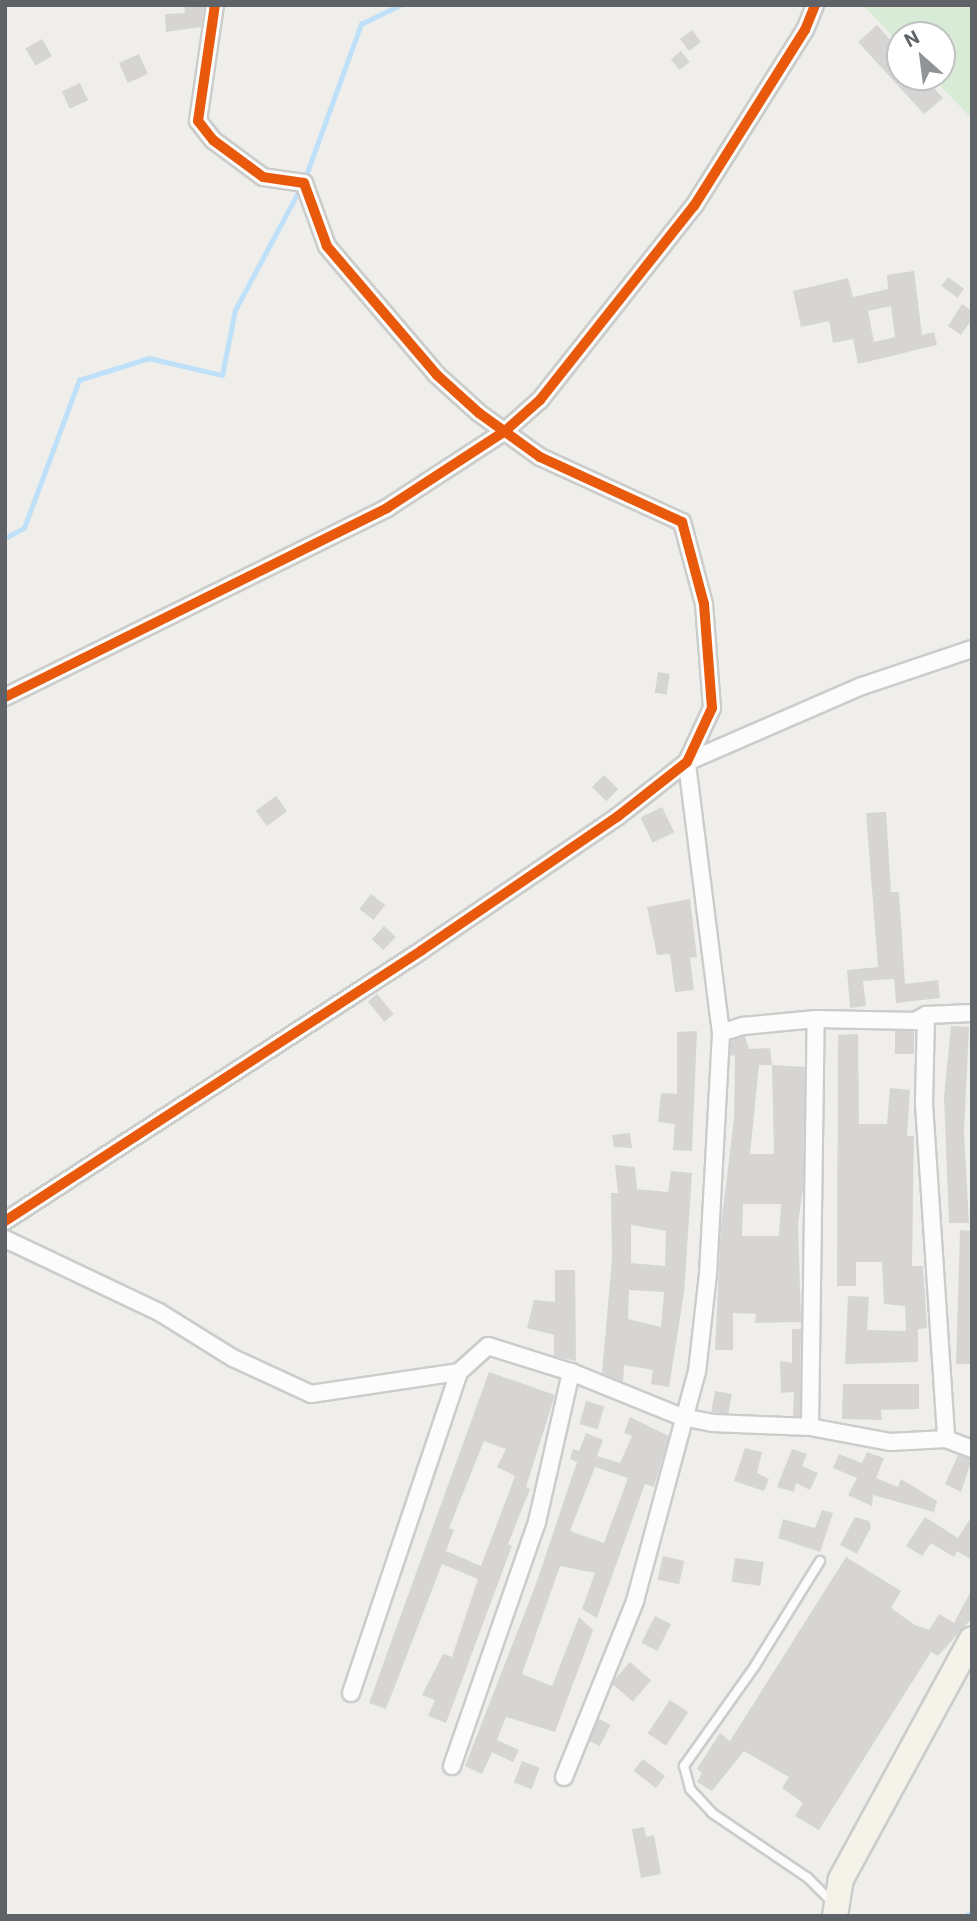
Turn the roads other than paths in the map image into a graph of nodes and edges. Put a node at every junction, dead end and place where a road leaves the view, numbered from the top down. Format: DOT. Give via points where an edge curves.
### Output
graph roads {
  1 [pos="215,5"];
  2 [pos="815,5"];
  3 [pos="505,430"];
  4 [pos="972,649"];
  5 [pos="5,697"];
  6 [pos="687,762"];
  7 [pos="972,1013"];
  8 [pos="926,1015"];
  9 [pos="816,1019"];
  10 [pos="721,1033"];
  11 [pos="7,1217"];
  12 [pos="5,1239"];
  13 [pos="458,1372"];
  14 [pos="571,1372"];
  15 [pos="682,1417"];
  16 [pos="810,1427"];
  17 [pos="946,1439"];
  18 [pos="972,1449"];
  19 [pos="820,1561"];
  20 [pos="972,1639"];
  21 [pos="351,1693"];
  22 [pos="452,1766"];
  23 [pos="564,1777"];
  24 [pos="835,1910"];
  1 -- 3 [label="street" via="198,121 213,140 263,177 304,183 327,246 437,375"];
  2 -- 3 [label="street" via="805,30 694,206 540,400"];
  3 -- 5 [label="street" via="387,508"];
  3 -- 6 [label="street" via="540,457 682,522 704,604 712,708"];
  4 -- 6 [label="street" via="862,686"];
  6 -- 10 [label="street"];
  6 -- 11 [label="street" via="474,916"];
  7 -- 8 [label="street"];
  8 -- 9 [label="street" via="915,1021"];
  8 -- 17 [label="street" via="924,1104"];
  9 -- 10 [label="street" via="743,1026"];
  9 -- 16 [label="street"];
  10 -- 15 [label="street" via="708,1274 697,1372"];
  12 -- 13 [label="street" via="159,1312 233,1358 311,1394"];
  13 -- 14 [label="street" via="488,1346"];
  13 -- 21 [label="street"];
  14 -- 15 [label="street"];
  14 -- 22 [label="street" via="537,1522"];
  15 -- 16 [label="street" via="712,1423"];
  15 -- 23 [label="street" via="635,1601"];
  16 -- 17 [label="street" via="890,1442"];
  17 -- 18 [label="street"];
  19 -- 24 [label="lane" via="684,1766 690,1789 712,1813 808,1878"];
  20 -- 24 [label="main road" via="860,1843"];
}
